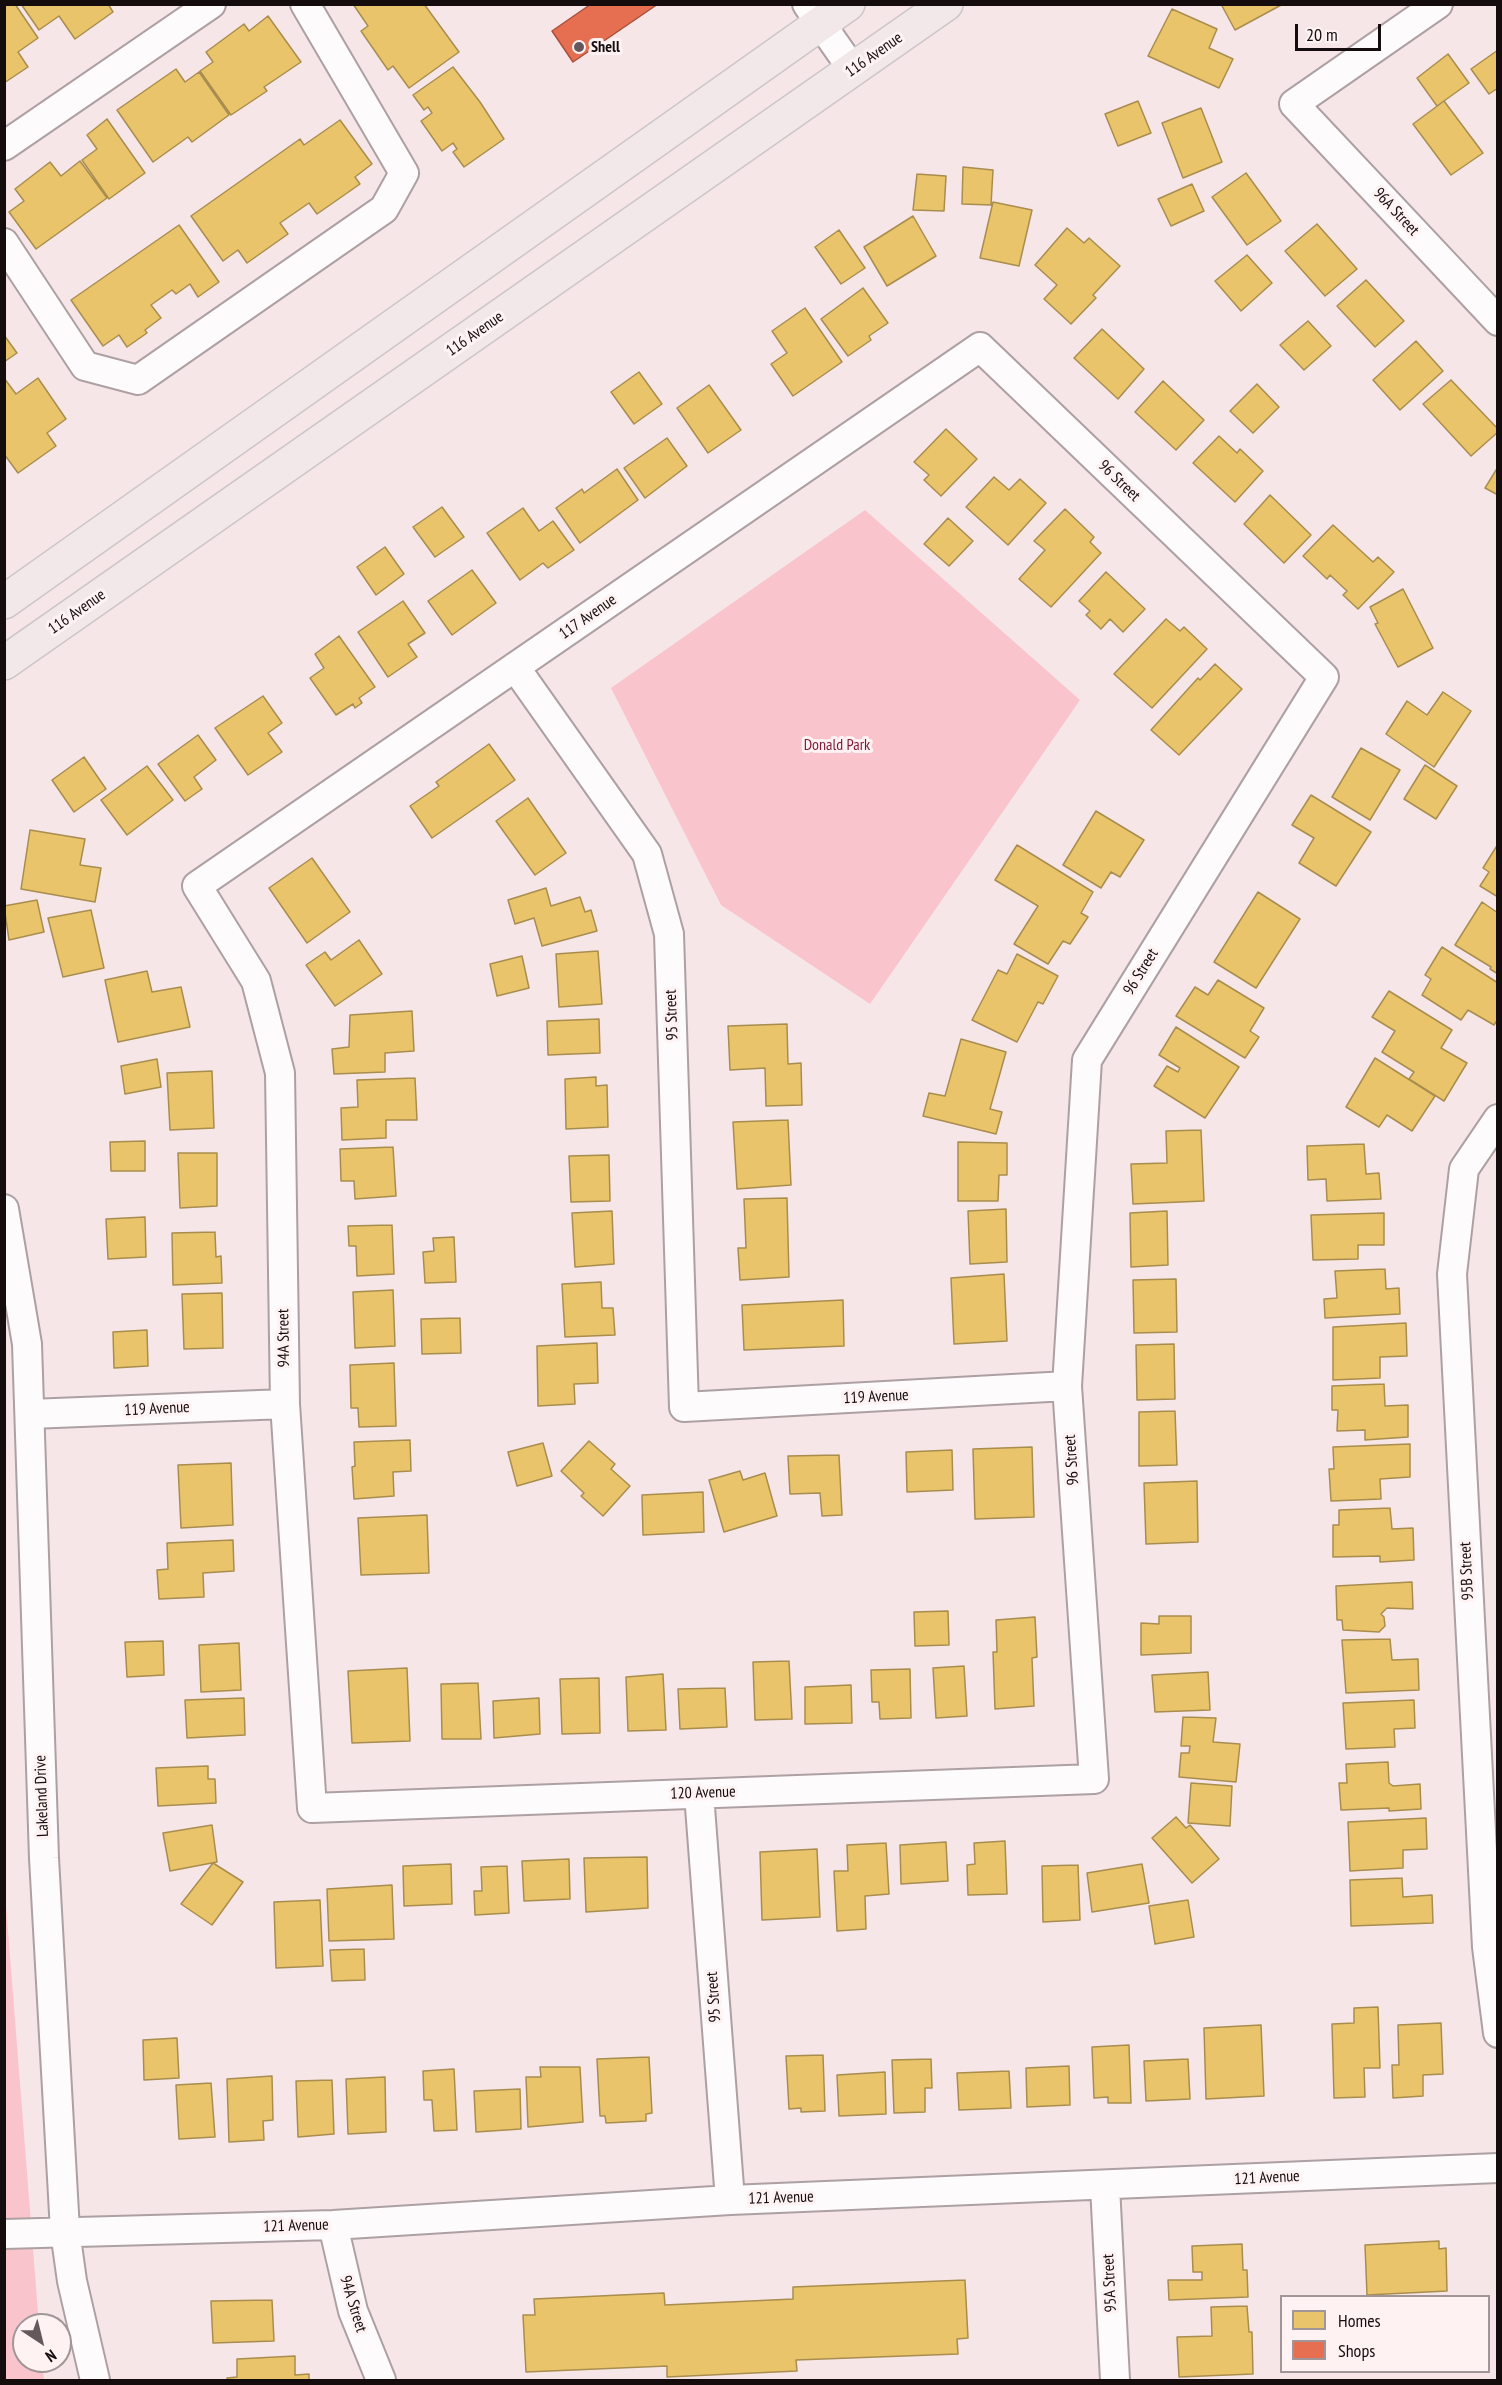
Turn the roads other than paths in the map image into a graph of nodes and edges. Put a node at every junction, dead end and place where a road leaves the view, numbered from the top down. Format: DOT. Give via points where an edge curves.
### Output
graph roads {
  1 [pos="211,4"];
  2 [pos="305,4"];
  3 [pos="848,4"];
  4 [pos="946,4"];
  5 [pos="1438,4"];
  6 [pos="814,14"];
  7 [pos="853,70"];
  8 [pos="4,146"];
  9 [pos="4,243"];
  10 [pos="1497,321"];
  11 [pos="980,347"];
  12 [pos="4,602"];
  13 [pos="4,663"];
  14 [pos="515,667"];
  15 [pos="197,886"];
  16 [pos="1497,1119"];
  17 [pos="4,1209"];
  18 [pos="1067,1386"];
  19 [pos="285,1404"];
  20 [pos="684,1407"];
  21 [pos="30,1414"];
  22 [pos="1094,1779"];
  23 [pos="699,1794"];
  24 [pos="312,1808"];
  25 [pos="1497,2033"];
  26 [pos="1497,2168"];
  27 [pos="1105,2186"];
  28 [pos="730,2200"];
  29 [pos="333,2225"];
  30 [pos="65,2231"];
  31 [pos="4,2234"];
  32 [pos="95,2380"];
  33 [pos="381,2380"];
  34 [pos="1115,2380"];
  1 -- 8 [label="street"];
  2 -- 9 [label="street" via="404,173 384,210 138,380 85,366"];
  3 -- 6 [label="main road"];
  4 -- 7 [label="main road, 116 Avenue"];
  5 -- 10 [label="street, 96A Street" via="1294,104"];
  6 -- 7 [label="street"];
  6 -- 12 [label="main road"];
  7 -- 13 [label="main road, 116 Avenue"];
  11 -- 14 [label="street, 117 Avenue"];
  11 -- 18 [label="street, 96 Street" via="1324,677 1087,1060"];
  14 -- 15 [label="street, 117 Avenue"];
  14 -- 20 [label="street, 95 Street" via="647,854 669,934"];
  15 -- 19 [label="street, 94A Street" via="256,981 280,1073"];
  16 -- 25 [label="street, 95B Street" via="1464,1169 1452,1274 1487,1947"];
  17 -- 21 [label="street, Lakeland Drive" via="27,1344"];
  18 -- 20 [label="street, 119 Avenue"];
  18 -- 22 [label="street, 96 Street"];
  19 -- 21 [label="street, 119 Avenue"];
  19 -- 24 [label="street, 94A Street"];
  21 -- 30 [label="street, Lakeland Drive" via="44,1858"];
  22 -- 23 [label="street, 120 Avenue"];
  23 -- 24 [label="street, 120 Avenue"];
  23 -- 28 [label="street, 95 Street"];
  26 -- 27 [label="street, 121 Avenue"];
  27 -- 28 [label="street, 121 Avenue"];
  27 -- 34 [label="street, 95A Street"];
  28 -- 29 [label="street, 121 Avenue"];
  29 -- 30 [label="street, 121 Avenue"];
  29 -- 33 [label="street, 94A Street" via="352,2311"];
  30 -- 31 [label="street, 121 Avenue"];
  30 -- 32 [label="street, Lakeland Drive" via="72,2281"];
}
